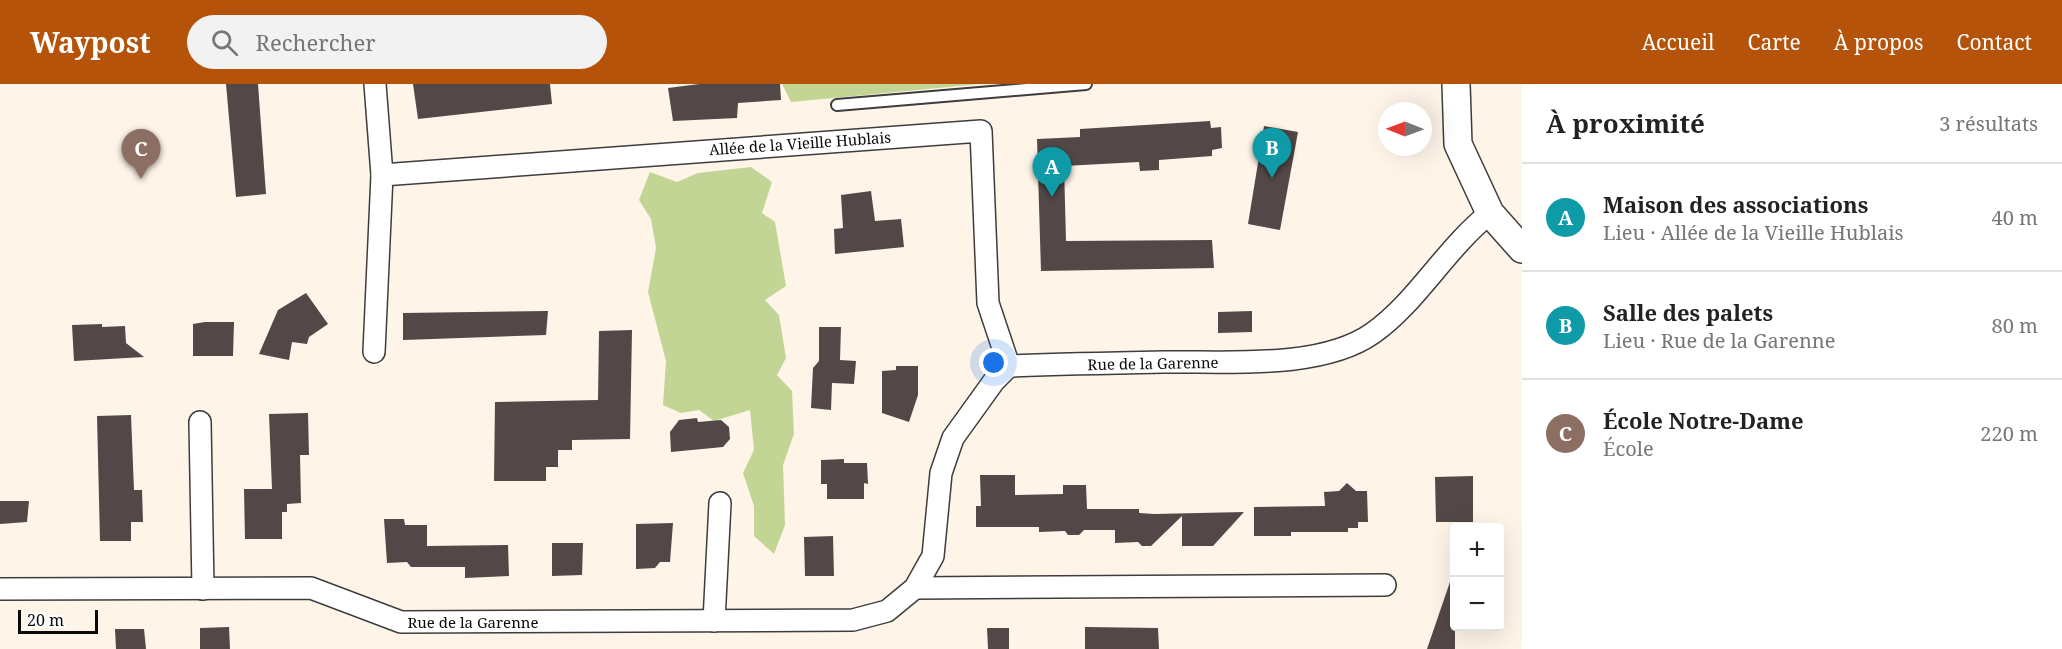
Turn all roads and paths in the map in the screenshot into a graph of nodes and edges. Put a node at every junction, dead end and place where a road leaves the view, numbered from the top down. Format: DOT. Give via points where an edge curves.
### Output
graph roads {
  1 [pos="375,84"];
  2 [pos="1086,84"];
  3 [pos="1456,84"];
  4 [pos="837,105"];
  5 [pos="382,175"];
  6 [pos="1490,213"];
  7 [pos="1522,249"];
  8 [pos="374,352"];
  9 [pos="1009,366"];
  10 [pos="200,422"];
  11 [pos="720,502"];
  12 [pos="1386,585"];
  13 [pos="915,588"];
  14 [pos="0,589"];
  15 [pos="203,589"];
  16 [pos="714,621"];
  1 -- 5 [label="street"];
  2 -- 4 [label="lane"];
  3 -- 6 [label="street" via="1458,144"];
  5 -- 8 [label="street"];
  5 -- 9 [label="street, Allée de la Vieille Hublais" via="981,131 988,303"];
  6 -- 7 [label="street"];
  6 -- 9 [label="street, Rue de la Garenne" via="1464,234 1395,316 1371,335 1341,350 1261,361"];
  9 -- 13 [label="street, Rue de la Garenne" via="953,438 941,473 933,556"];
  10 -- 15 [label="street"];
  11 -- 16 [label="street"];
  12 -- 13 [label="street"];
  13 -- 16 [label="street, Rue de la Garenne" via="887,611 853,620"];
  14 -- 15 [label="street, Rue de la Garenne"];
  15 -- 16 [label="street, Rue de la Garenne" via="311,588 401,622"];
}
